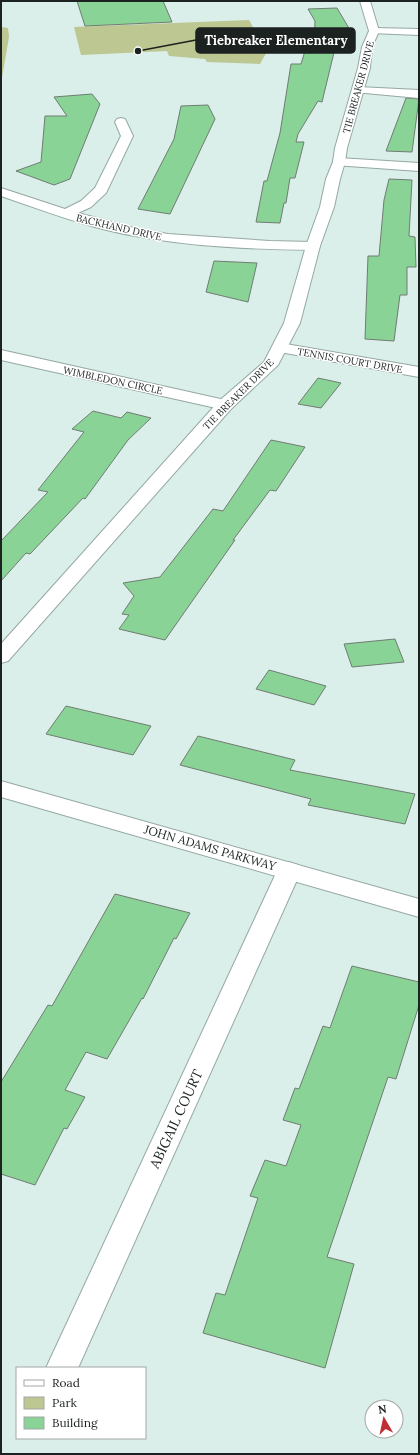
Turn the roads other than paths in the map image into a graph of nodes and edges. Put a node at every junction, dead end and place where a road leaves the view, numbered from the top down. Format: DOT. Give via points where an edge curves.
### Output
graph roads {
  1 [pos="365,1"];
  2 [pos="374,31"];
  3 [pos="419,32"];
  4 [pos="358,90"];
  5 [pos="419,94"];
  6 [pos="121,122"];
  7 [pos="339,162"];
  8 [pos="419,167"];
  9 [pos="1,192"];
  10 [pos="66,214"];
  11 [pos="313,246"];
  12 [pos="280,348"];
  13 [pos="1,355"];
  14 [pos="419,372"];
  15 [pos="225,405"];
  16 [pos="1,657"];
  17 [pos="1,789"];
  18 [pos="289,871"];
  19 [pos="419,908"];
  20 [pos="62,1367"];
  1 -- 2 [label="street, TIE BREAKER DRIVE"];
  2 -- 3 [label="street"];
  2 -- 4 [label="street, TIE BREAKER DRIVE" via="367,47"];
  4 -- 5 [label="street"];
  4 -- 7 [label="street, TIE BREAKER DRIVE"];
  6 -- 10 [label="street" via="127,136 101,190 86,204"];
  7 -- 8 [label="street"];
  7 -- 11 [label="street, TIE BREAKER DRIVE"];
  9 -- 10 [label="street, BACKHAND DRIVE"];
  10 -- 11 [label="street, BACKHAND DRIVE" via="133,232 168,238"];
  11 -- 12 [label="street, TIE BREAKER DRIVE" via="292,323"];
  12 -- 14 [label="street, TENNIS COURT DRIVE"];
  12 -- 15 [label="street, TIE BREAKER DRIVE" via="270,365"];
  13 -- 15 [label="street, WIMBLEDON CIRCLE"];
  15 -- 16 [label="street, TIE BREAKER DRIVE"];
  17 -- 18 [label="street, JOHN ADAMS PARKWAY"];
  18 -- 19 [label="street, JOHN ADAMS PARKWAY"];
  18 -- 20 [label="street, ABIGAIL COURT"];
}
